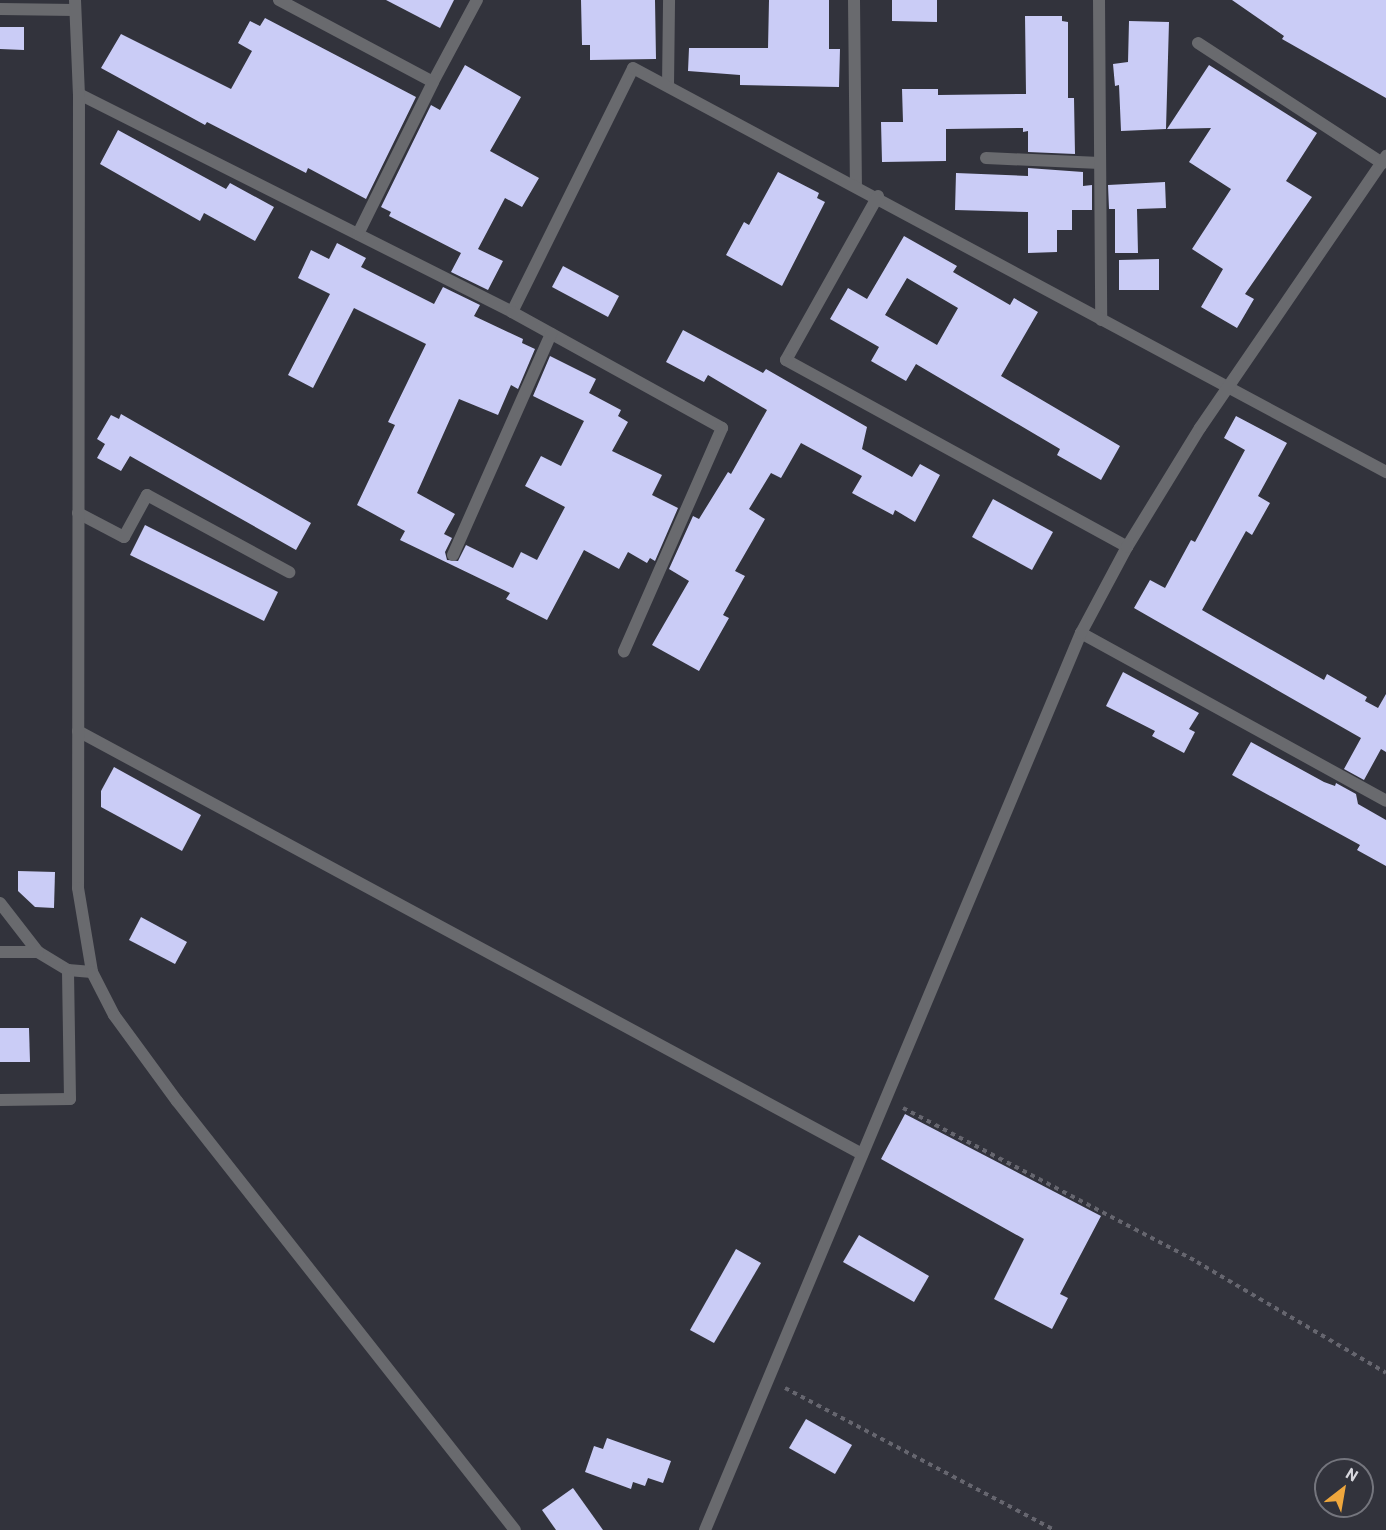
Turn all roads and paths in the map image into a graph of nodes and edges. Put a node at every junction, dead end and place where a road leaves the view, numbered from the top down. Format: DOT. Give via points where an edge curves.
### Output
graph roads {
  1 [pos="279,0"];
  2 [pos="477,0"];
  3 [pos="669,0"];
  4 [pos="854,0"];
  5 [pos="1099,0"];
  6 [pos="75,5"];
  7 [pos="0,9"];
  8 [pos="1198,43"];
  9 [pos="433,82"];
  10 [pos="668,86"];
  11 [pos="78,94"];
  12 [pos="986,158"];
  13 [pos="1384,160"];
  14 [pos="1100,163"];
  15 [pos="856,186"];
  16 [pos="878,196"];
  17 [pos="357,234"];
  18 [pos="512,312"];
  19 [pos="1101,320"];
  20 [pos="552,334"];
  21 [pos="1228,386"];
  22 [pos="1386,472"];
  23 [pos="78,513"];
  24 [pos="1127,547"];
  25 [pos="453,555"];
  26 [pos="289,572"];
  27 [pos="1081,633"];
  28 [pos="624,651"];
  29 [pos="78,731"];
  30 [pos="1386,801"];
  31 [pos="0,903"];
  32 [pos="0,952"];
  33 [pos="38,952"];
  34 [pos="68,970"];
  35 [pos="92,972"];
  36 [pos="886,1099"];
  37 [pos="0,1100"];
  38 [pos="862,1154"];
  39 [pos="1386,1372"];
  40 [pos="769,1380"];
  41 [pos="509,1528"];
  42 [pos="705,1530"];
  43 [pos="1054,1530"];
  1 -- 9 [label="street"];
  2 -- 9 [label="street"];
  3 -- 10 [label="street"];
  4 -- 15 [label="street"];
  5 -- 14 [label="street"];
  6 -- 7 [label="street"];
  6 -- 11 [label="street"];
  8 -- 13 [label="street"];
  9 -- 17 [label="street"];
  10 -- 15 [label="street"];
  10 -- 18 [label="street" via="633,68"];
  11 -- 17 [label="street"];
  11 -- 23 [label="street"];
  12 -- 14 [label="street"];
  13 -- 21 [label="street"];
  14 -- 19 [label="street"];
  15 -- 16 [label="street"];
  16 -- 19 [label="street"];
  16 -- 24 [label="street" via="786,360"];
  17 -- 18 [label="street"];
  18 -- 20 [label="street"];
  19 -- 21 [label="street"];
  20 -- 25 [label="street"];
  20 -- 28 [label="street" via="722,428"];
  21 -- 22 [label="street"];
  21 -- 24 [label="street"];
  23 -- 26 [label="street" via="124,537 147,495"];
  23 -- 29 [label="street"];
  24 -- 27 [label="street"];
  27 -- 30 [label="street"];
  27 -- 36 [label="street"];
  29 -- 35 [label="street" via="78,888"];
  29 -- 38 [label="street"];
  31 -- 33 [label="street"];
  32 -- 33 [label="street"];
  33 -- 34 [label="street"];
  34 -- 35 [label="street"];
  34 -- 37 [label="street" via="70,1099"];
  35 -- 41 [label="street" via="114,1015 177,1101"];
  36 -- 38 [label="street"];
  36 -- 39 [label="path" via="1197,1262"];
  38 -- 40 [label="street"];
  40 -- 42 [label="street"];
  40 -- 43 [label="path"];
}
